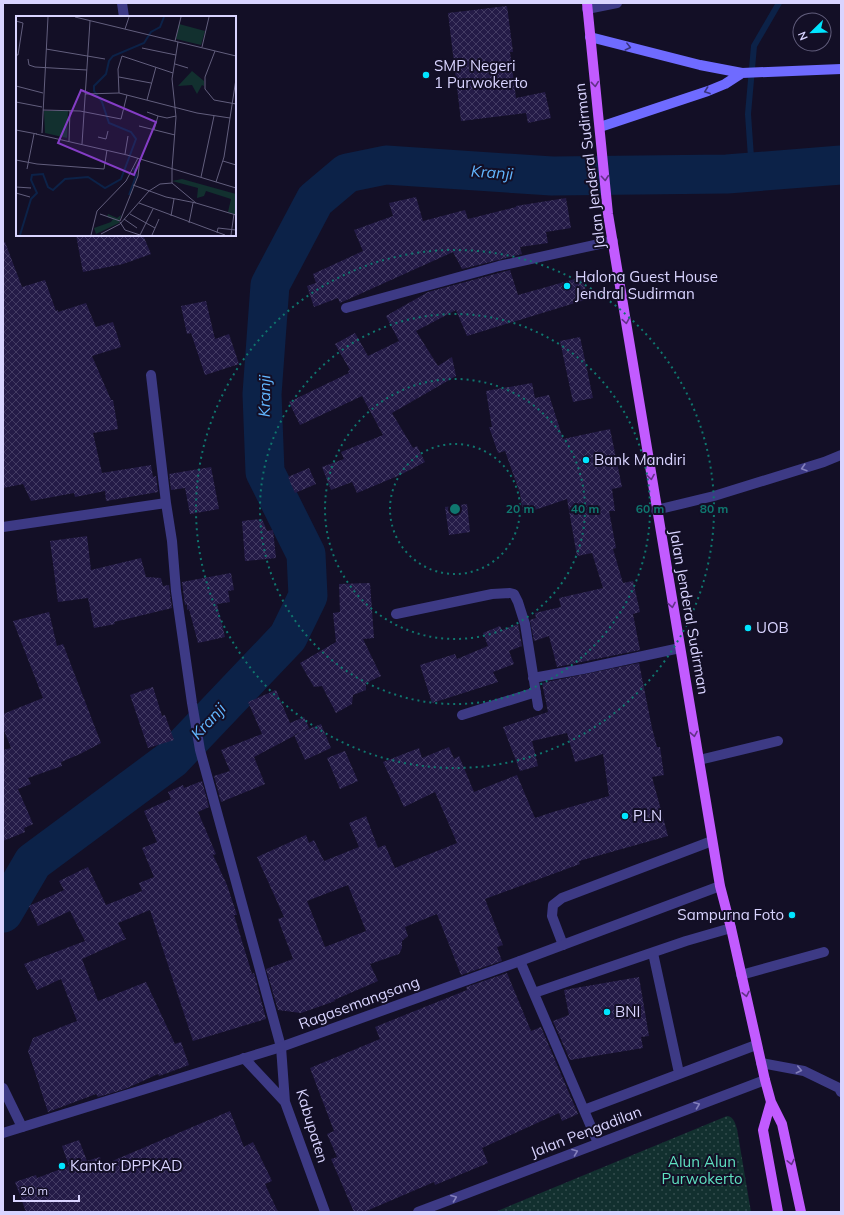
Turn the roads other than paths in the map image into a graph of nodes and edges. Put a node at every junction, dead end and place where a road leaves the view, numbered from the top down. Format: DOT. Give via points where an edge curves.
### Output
graph roads {
  1 [pos="122,3"];
  2 [pos="617,3"];
  3 [pos="587,6"];
  4 [pos="124,16"];
  5 [pos="590,37"];
  6 [pos="841,69"];
  7 [pos="742,73"];
  8 [pos="600,127"];
  9 [pos="613,241"];
  10 [pos="346,308"];
  11 [pos="151,375"];
  12 [pos="841,455"];
  13 [pos="166,503"];
  14 [pos="656,510"];
  15 [pos="3,527"];
  16 [pos="396,614"];
  17 [pos="680,648"];
  18 [pos="533,678"];
  19 [pos="536,692"];
  20 [pos="538,706"];
  21 [pos="462,715"];
  22 [pos="778,741"];
  23 [pos="699,760"];
  24 [pos="712,841"];
  25 [pos="720,886"];
  26 [pos="731,928"];
  27 [pos="563,944"];
  28 [pos="824,952"];
  29 [pos="653,953"];
  30 [pos="520,961"];
  31 [pos="741,975"];
  32 [pos="534,993"];
  33 [pos="756,1045"];
  34 [pos="281,1047"];
  35 [pos="244,1058"];
  36 [pos="761,1063"];
  37 [pos="679,1073"];
  38 [pos="765,1080"];
  39 [pos="3,1088"];
  40 [pos="841,1092"];
  41 [pos="285,1102"];
  42 [pos="771,1102"];
  43 [pos="584,1110"];
  44 [pos="22,1127"];
  45 [pos="3,1133"];
  46 [pos="598,1143"];
  47 [pos="325,1212"];
  48 [pos="418,1212"];
  49 [pos="778,1212"];
  50 [pos="801,1212"];
  1 -- 4 [label="street"];
  2 -- 3 [label="street"];
  3 -- 5 [label="main road, Jalan Jenderal Sudirman"];
  5 -- 7 [label="main road, one-way"];
  5 -- 8 [label="main road, Jalan Jenderal Sudirman, one-way"];
  6 -- 7 [label="main road"];
  7 -- 8 [label="main road, one-way" via="708,91"];
  8 -- 9 [label="main road, Jalan Jenderal Sudirman, one-way"];
  9 -- 10 [label="street" via="499,266"];
  9 -- 14 [label="main road, Jalan Jenderal Sudirman, one-way"];
  11 -- 13 [label="street, Kabupaten"];
  12 -- 14 [label="street, one-way" via="714,496"];
  13 -- 15 [label="street"];
  13 -- 34 [label="street, Kabupaten" via="176,591 200,750"];
  14 -- 17 [label="main road, Jalan Jenderal Sudirman, one-way"];
  16 -- 18 [label="street" via="492,594 514,594 525,624"];
  17 -- 18 [label="street" via="583,670"];
  17 -- 23 [label="main road, Jalan Jenderal Sudirman, one-way"];
  18 -- 19 [label="street"];
  19 -- 20 [label="street"];
  19 -- 21 [label="street"];
  22 -- 23 [label="street"];
  23 -- 24 [label="main road, Jalan Jenderal Sudirman"];
  24 -- 25 [label="main road, Jalan Jenderal Sudirman"];
  24 -- 27 [label="street" via="562,898 553,905 552,916"];
  25 -- 26 [label="main road, Jalan Jenderal Sudirman"];
  25 -- 27 [label="street, Ragasemangsang"];
  26 -- 29 [label="street"];
  26 -- 31 [label="main road, Jalan Jenderal Sudirman"];
  27 -- 30 [label="street, Ragasemangsang"];
  28 -- 31 [label="street"];
  29 -- 32 [label="street"];
  29 -- 37 [label="street"];
  30 -- 32 [label="street"];
  30 -- 34 [label="street, Ragasemangsang"];
  31 -- 33 [label="main road, Jalan Jenderal Sudirman, one-way"];
  32 -- 43 [label="street"];
  33 -- 36 [label="main road, Jalan Jenderal Sudirman"];
  33 -- 37 [label="street"];
  34 -- 35 [label="street, Ragasemangsang"];
  34 -- 41 [label="street, Kabupaten"];
  35 -- 41 [label="street"];
  35 -- 44 [label="street, Ragasemangsang"];
  36 -- 38 [label="main road, Jalan Jenderal Sudirman"];
  36 -- 40 [label="street, one-way" via="804,1071 839,1088"];
  37 -- 43 [label="street"];
  38 -- 42 [label="main road, Jalan Jenderal Sudirman"];
  46 -- 38 [label="street, Jalan Pengadilan, one-way"];
  39 -- 44 [label="street"];
  41 -- 47 [label="street, Kabupaten"];
  42 -- 49 [label="main road" via="763,1130"];
  42 -- 50 [label="main road, Jalan Jenderal Sudirman, one-way" via="782,1124"];
  43 -- 46 [label="street"];
  44 -- 45 [label="street, Ragasemangsang"];
  48 -- 46 [label="street, Jalan Pengadilan, one-way"];
}
